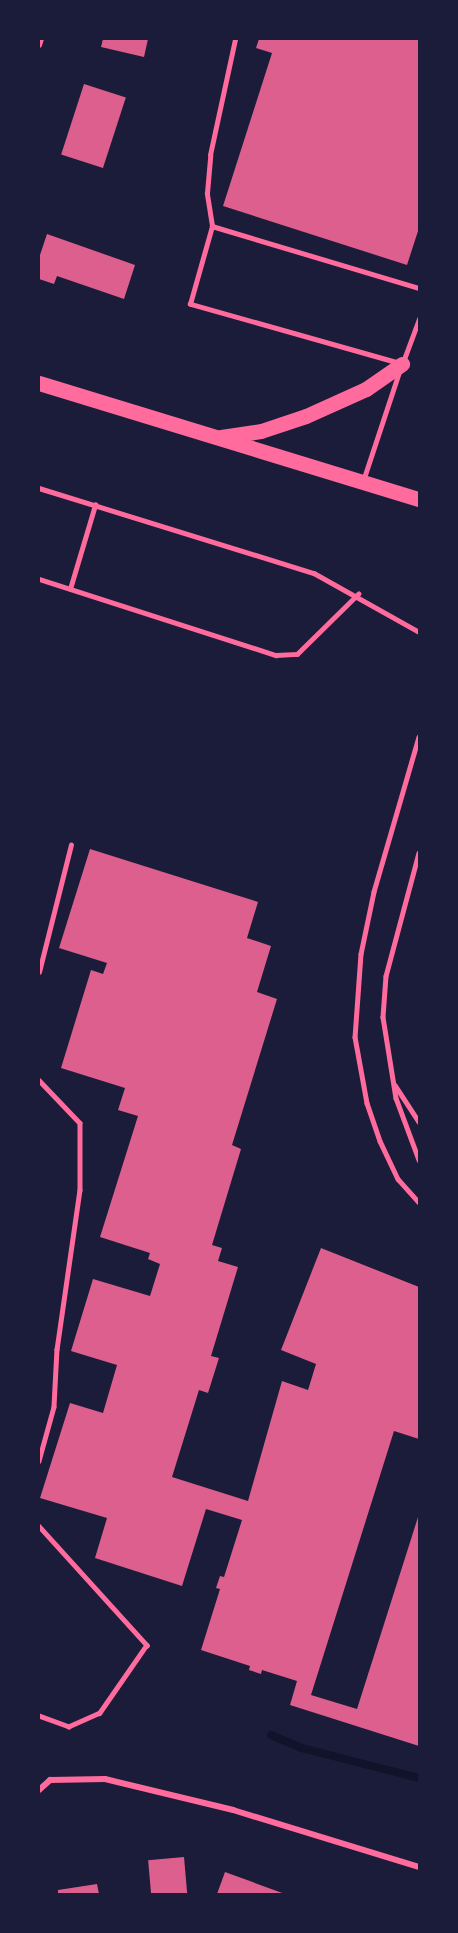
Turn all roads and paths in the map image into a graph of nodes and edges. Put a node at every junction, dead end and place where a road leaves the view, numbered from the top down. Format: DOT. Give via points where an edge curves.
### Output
graph roads {
  1 [pos="41,39"];
  2 [pos="235,39"];
  3 [pos="39,45"];
  4 [pos="212,226"];
  5 [pos="419,288"];
  6 [pos="419,319"];
  7 [pos="402,364"];
  8 [pos="39,383"];
  9 [pos="215,437"];
  10 [pos="362,483"];
  11 [pos="39,488"];
  12 [pos="419,499"];
  13 [pos="95,505"];
  14 [pos="39,579"];
  15 [pos="70,589"];
  16 [pos="358,594"];
  17 [pos="419,632"];
  18 [pos="419,737"];
  19 [pos="71,845"];
  20 [pos="419,853"];
  21 [pos="39,972"];
  22 [pos="39,1080"];
  23 [pos="392,1080"];
  24 [pos="419,1122"];
  25 [pos="419,1160"];
  26 [pos="419,1202"];
  27 [pos="39,1461"];
  28 [pos="39,1526"];
  29 [pos="39,1716"];
  30 [pos="39,1790"];
  31 [pos="419,1867"];
  1 -- 3 [label="street"];
  2 -- 4 [label="lane" via="210,155 207,193"];
  4 -- 5 [label="lane"];
  4 -- 7 [label="lane" via="190,304"];
  6 -- 7 [label="lane"];
  7 -- 9 [label="main road" via="366,389 284,425"];
  7 -- 10 [label="lane"];
  8 -- 9 [label="main road"];
  9 -- 10 [label="main road"];
  10 -- 12 [label="main road"];
  11 -- 13 [label="lane"];
  13 -- 15 [label="lane"];
  13 -- 16 [label="lane" via="314,573"];
  14 -- 15 [label="lane"];
  15 -- 16 [label="lane" via="276,655 297,654"];
  16 -- 17 [label="lane"];
  18 -- 26 [label="lane" via="374,892 361,954 355,1037 367,1102 380,1141 398,1179"];
  19 -- 21 [label="lane"];
  20 -- 23 [label="lane" via="383,996 384,1035"];
  22 -- 27 [label="lane" via="80,1123 80,1190 57,1349 54,1407"];
  23 -- 24 [label="lane"];
  23 -- 25 [label="lane"];
  28 -- 29 [label="lane" via="147,1645 100,1713 69,1727"];
  30 -- 31 [label="street" via="50,1780 105,1779 233,1809"];
}
